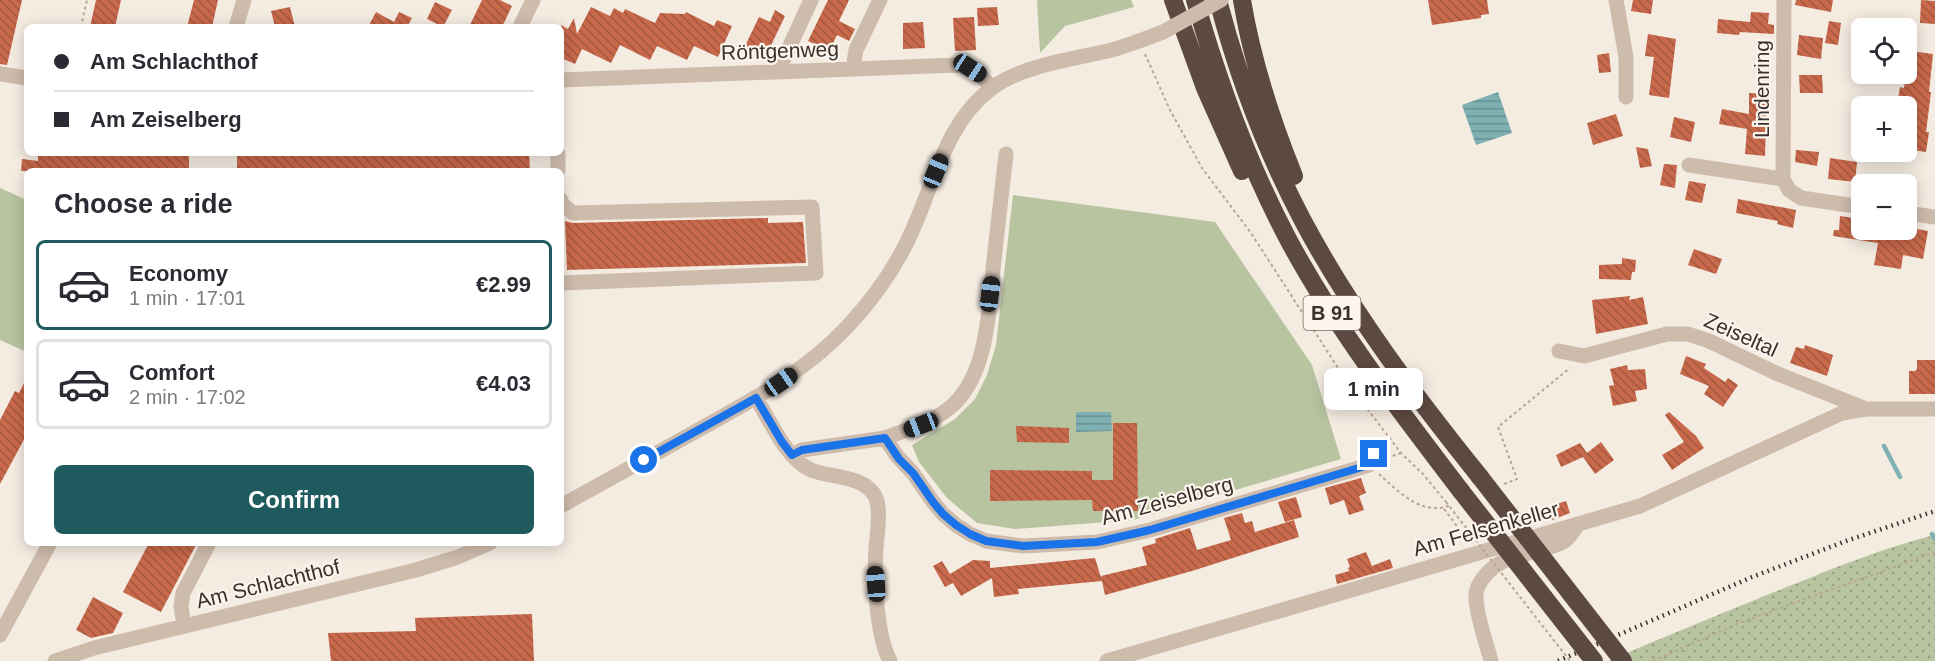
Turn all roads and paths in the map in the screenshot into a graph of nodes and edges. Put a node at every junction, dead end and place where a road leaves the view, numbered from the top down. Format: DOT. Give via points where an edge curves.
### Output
graph roads {
  1 [pos="87,0"];
  2 [pos="244,0"];
  3 [pos="533,0"];
  4 [pos="811,0"];
  5 [pos="880,0"];
  6 [pos="1173,0"];
  7 [pos="1195,0"];
  8 [pos="1219,0"];
  9 [pos="1242,0"];
  10 [pos="1616,0"];
  11 [pos="1784,0"];
  12 [pos="82,24"];
  13 [pos="237,24"];
  14 [pos="521,24"];
  15 [pos="1143,52"];
  16 [pos="853,69"];
  17 [pos="782,71"];
  18 [pos="0,74"];
  19 [pos="24,78"];
  20 [pos="564,80"];
  21 [pos="992,87"];
  22 [pos="1626,97"];
  23 [pos="1006,154"];
  24 [pos="1689,165"];
  25 [pos="1783,179"];
  26 [pos="1851,205"];
  27 [pos="564,206"];
  28 [pos="1273,208"];
  29 [pos="1917,215"];
  30 [pos="1935,217"];
  31 [pos="1303,222"];
  32 [pos="564,283"];
  33 [pos="1559,351"];
  34 [pos="1584,356"];
  35 [pos="756,398"];
  36 [pos="1866,409"];
  37 [pos="1935,409"];
  38 [pos="1498,427"];
  39 [pos="885,438"];
  40 [pos="792,455"];
  41 [pos="1372,460"];
  42 [pos="1454,496"];
  43 [pos="564,504"];
  44 [pos="1444,508"];
  45 [pos="1432,510"];
  46 [pos="1578,524"];
  47 [pos="48,546"];
  48 [pos="207,546"];
  49 [pos="483,546"];
  50 [pos="1477,552"];
  51 [pos="1935,552"];
  52 [pos="184,626"];
  53 [pos="0,635"];
  54 [pos="55,661"];
  55 [pos="890,661"];
  56 [pos="1107,661"];
  57 [pos="1491,661"];
  58 [pos="1570,661"];
  59 [pos="1594,661"];
  60 [pos="1623,661"];
  61 [pos="1653,661"];
  1 -- 12 [label="path"];
  2 -- 13 [label="street"];
  3 -- 14 [label="street"];
  4 -- 17 [label="street" via="782,63"];
  5 -- 16 [label="street" via="856,50"];
  6 -- 28 [label="highway" via="1205,88 1248,184"];
  7 -- 28 [label="highway, B 91" via="1229,110"];
  8 -- 21 [label="street, bridge" via="1163,32 1130,45 1053,63"];
  8 -- 31 [label="highway, B 91" via="1252,107"];
  9 -- 31 [label="highway" via="1270,116 1300,191"];
  10 -- 22 [label="street" via="1626,57"];
  11 -- 25 [label="street, Lindenring"];
  15 -- 42 [label="path" via="1202,168 1251,233 1349,384 1401,453"];
  16 -- 17 [label="street, Röntgenweg"];
  16 -- 21 [label="street, Röntgenweg" via="964,66"];
  17 -- 20 [label="street, Röntgenweg"];
  18 -- 19 [label="street"];
  21 -- 35 [label="street" via="960,121 912,230 868,303 817,355"];
  23 -- 39 [label="street" via="985,340 969,387 941,414"];
  24 -- 25 [label="street"];
  25 -- 26 [label="street" via="1801,198"];
  27 -- 32 [label="street" via="573,213 812,207 816,273"];
  28 -- 42 [label="highway, B 91" via="1309,275"];
  29 -- 30 [label="street"];
  31 -- 60 [label="highway, B 91, bridge" via="1368,328"];
  33 -- 34 [label="street, Zeiseltal"];
  34 -- 36 [label="street, Zeiseltal" via="1668,334 1688,334 1710,340 1778,374"];
  34 -- 38 [label="path"];
  35 -- 40 [label="street"];
  35 -- 43 [label="street"];
  36 -- 37 [label="street"];
  36 -- 46 [label="street, Am Felsenkeller" via="1842,413 1640,506"];
  39 -- 40 [label="street" via="802,450"];
  39 -- 41 [label="street, Am Zeiselberg" via="933,502 956,525 986,541 1023,546 1097,542 1150,530"];
  40 -- 55 [label="street" via="811,470 864,485 876,498 879,621"];
  41 -- 45 [label="path" via="1399,492"];
  42 -- 58 [label="path, bridge"];
  42 -- 59 [label="highway, B 91, bridge"];
  44 -- 50 [label="path"];
  46 -- 50 [label="street, Am Felsenkeller"];
  46 -- 57 [label="street" via="1560,544 1504,560 1479,583 1475,595"];
  47 -- 53 [label="street"];
  48 -- 52 [label="street" via="183,593 180,606"];
  49 -- 52 [label="street, Am Schlachthof" via="428,567"];
  50 -- 56 [label="street, Am Felsenkeller"];
  51 -- 61 [label="path" via="1734,625"];
  52 -- 54 [label="street, Am Schlachthof"];
}
